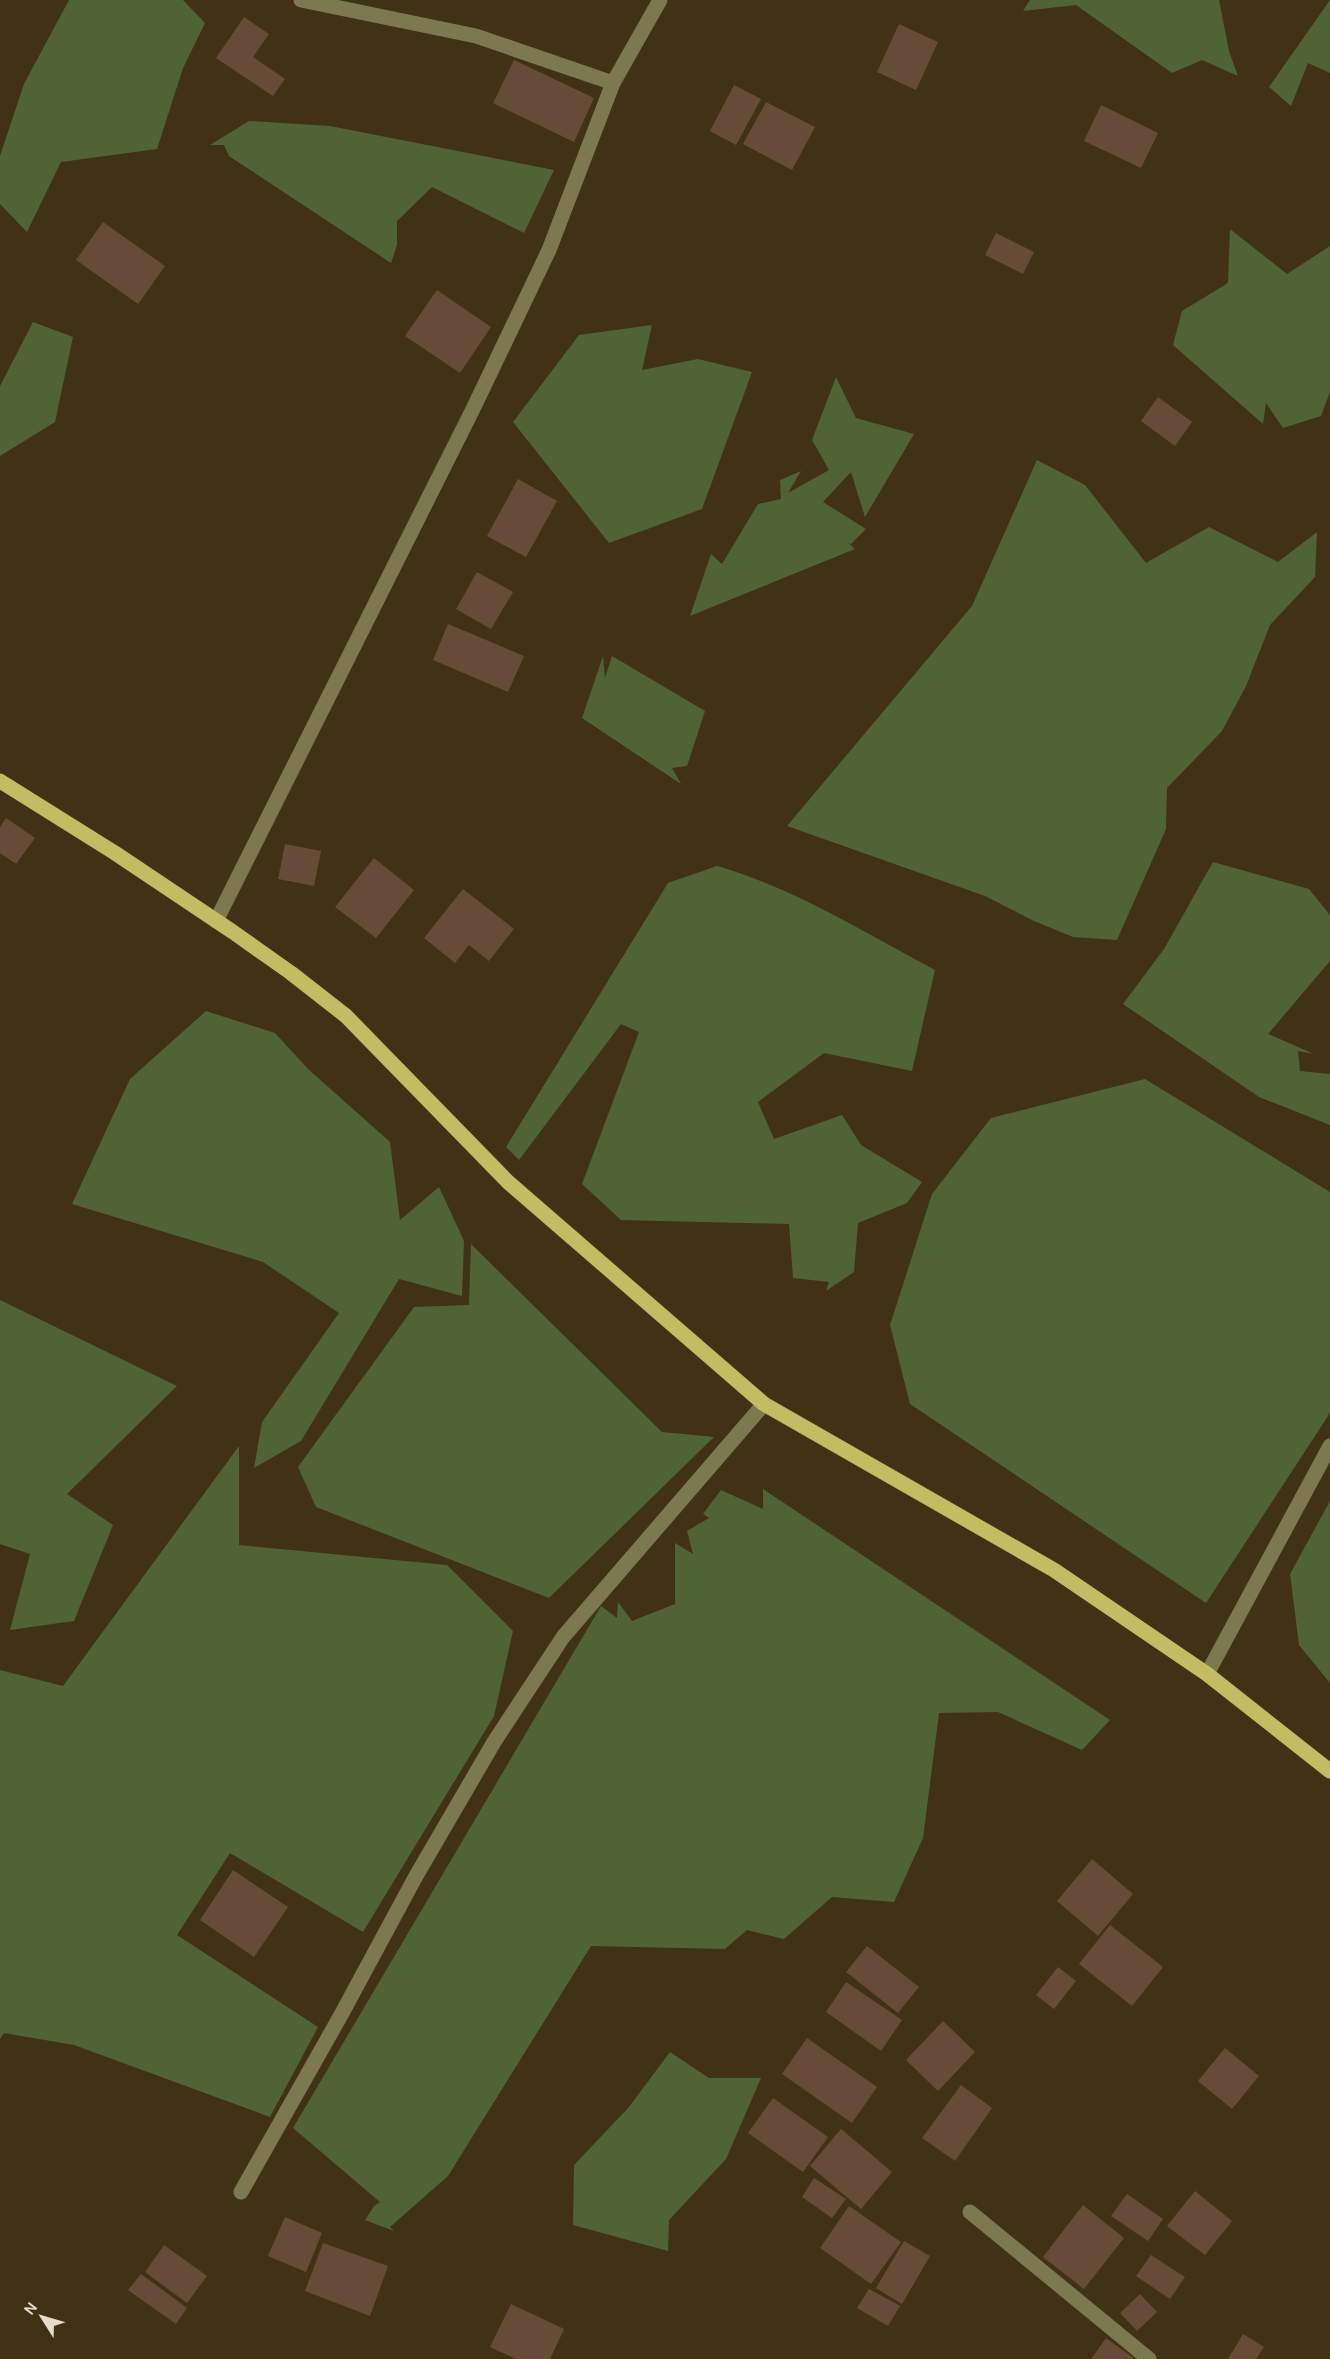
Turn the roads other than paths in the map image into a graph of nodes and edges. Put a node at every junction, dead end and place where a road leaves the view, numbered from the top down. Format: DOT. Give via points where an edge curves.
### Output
graph roads {
  1 [pos="301,0"];
  2 [pos="660,0"];
  3 [pos="613,82"];
  4 [pos="0,781"];
  5 [pos="216,921"];
  6 [pos="764,1404"];
  7 [pos="1330,1446"];
  8 [pos="1207,1674"];
  9 [pos="1330,1771"];
  10 [pos="241,2192"];
  11 [pos="970,2212"];
  12 [pos="1149,2359"];
  1 -- 3 [label="street" via="476,36"];
  2 -- 3 [label="street"];
  3 -- 5 [label="street" via="549,250"];
  4 -- 5 [label="main road"];
  5 -- 6 [label="main road" via="346,1016 508,1182"];
  6 -- 8 [label="main road" via="1054,1570"];
  6 -- 10 [label="street" via="557,1647 452,1814"];
  7 -- 8 [label="street"];
  8 -- 9 [label="main road"];
  11 -- 12 [label="street"];
}
